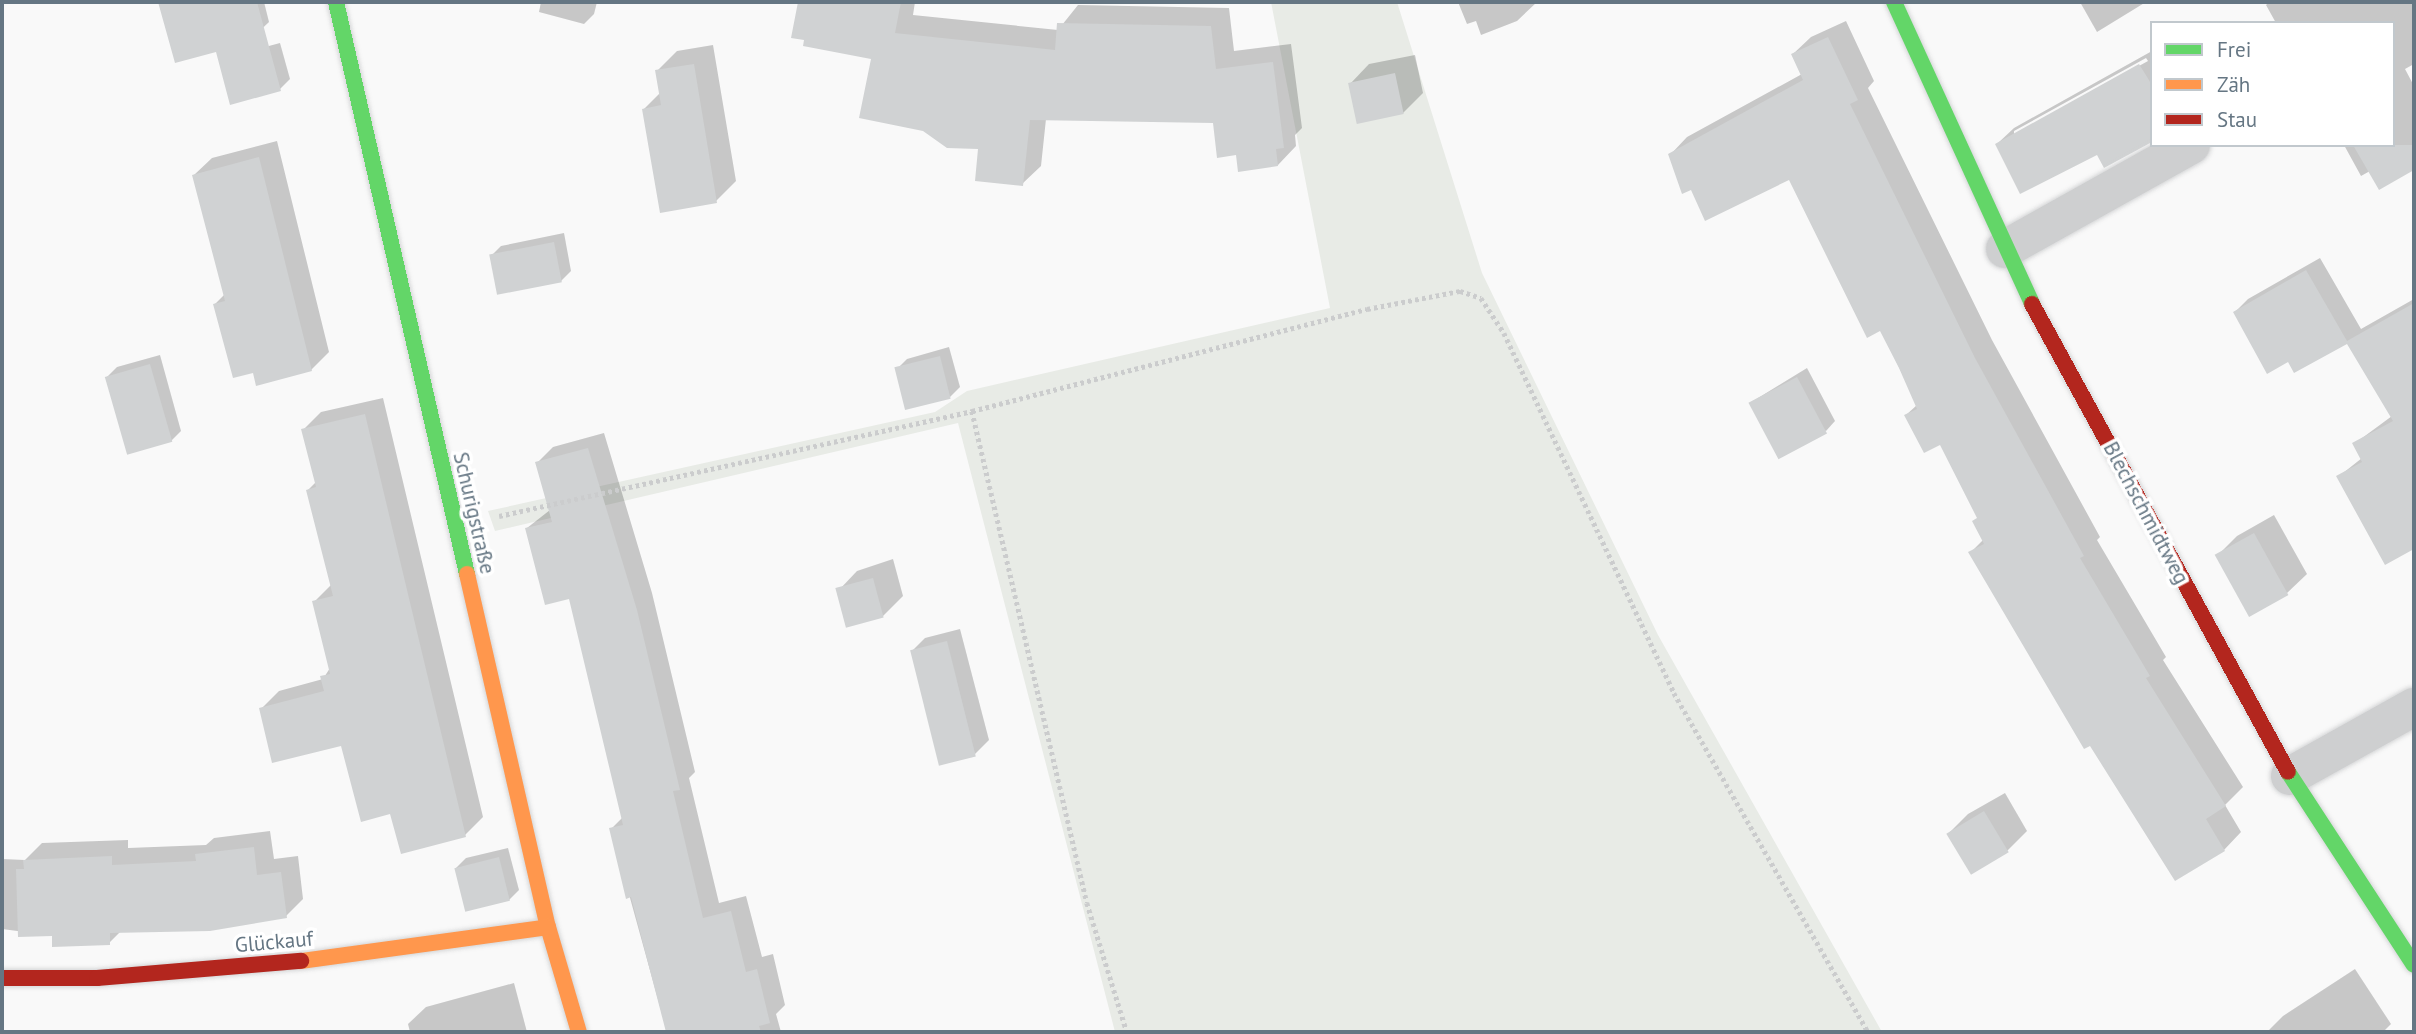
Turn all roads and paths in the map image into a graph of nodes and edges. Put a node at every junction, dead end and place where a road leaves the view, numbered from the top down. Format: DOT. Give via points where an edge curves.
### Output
graph roads {
  1 [pos="336,2"];
  2 [pos="1894,2"];
  3 [pos="2187,147"];
  4 [pos="2005,249"];
  5 [pos="972,411"];
  6 [pos="456,526"];
  7 [pos="2414,707"];
  8 [pos="2290,776"];
  9 [pos="548,927"];
  10 [pos="2414,965"];
  11 [pos="2,978"];
  12 [pos="579,1032"];
  13 [pos="1127,1032"];
  14 [pos="1868,1032"];
  1 -- 6 [label="street, Schurigstraße"];
  2 -- 4 [label="street, Blechschmidtweg"];
  3 -- 4 [label="street"];
  4 -- 8 [label="street, Blechschmidtweg"];
  5 -- 6 [label="path"];
  5 -- 13 [label="path" via="1079,860"];
  5 -- 14 [label="path" via="1367,309 1460,291 1480,298 1504,333 1674,693"];
  6 -- 9 [label="street, Schurigstraße"];
  7 -- 8 [label="street"];
  8 -- 10 [label="street, Blechschmidtweg"];
  9 -- 11 [label="street, Glückauf" via="318,960 97,978"];
  9 -- 12 [label="street, Schurigstraße"];
}
